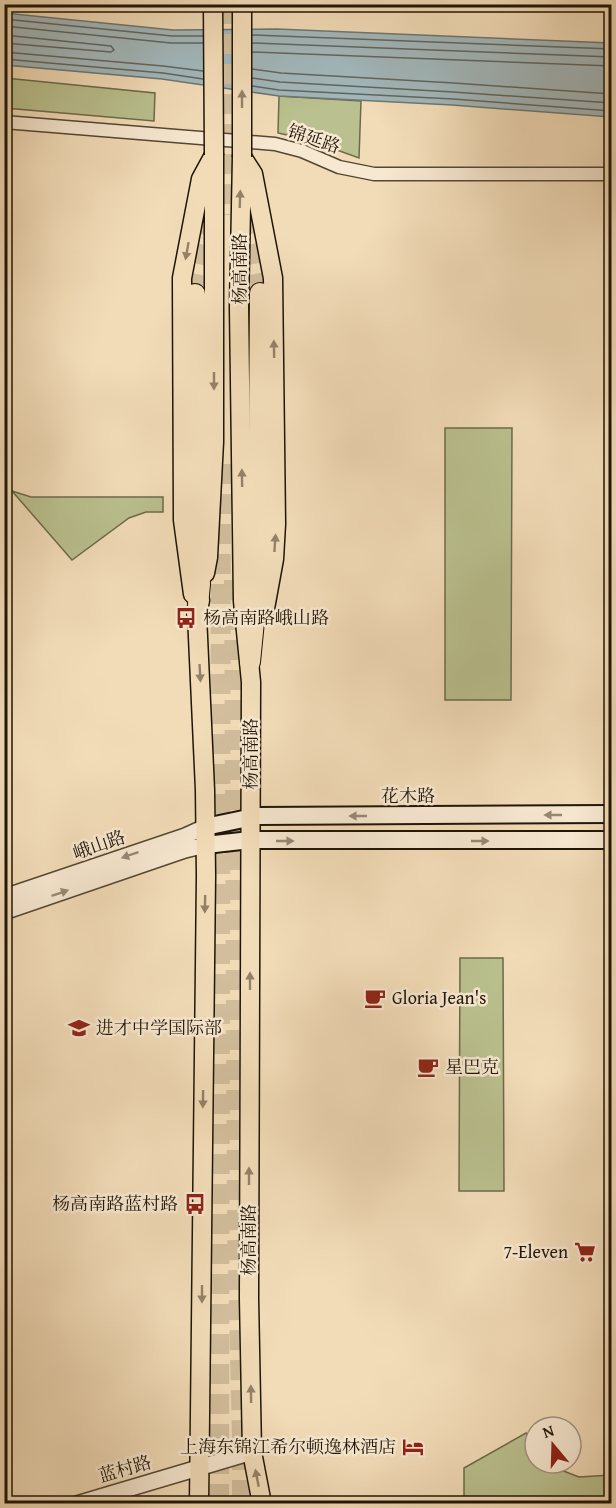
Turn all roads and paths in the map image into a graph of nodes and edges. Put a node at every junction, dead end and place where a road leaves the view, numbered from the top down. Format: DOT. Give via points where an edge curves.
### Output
graph roads {
  1 [pos="213,4"];
  2 [pos="242,4"];
  3 [pos="4,122"];
  4 [pos="214,155"];
  5 [pos="242,157"];
  6 [pos="612,174"];
  7 [pos="260,293"];
  8 [pos="195,294"];
  9 [pos="197,615"];
  10 [pos="250,662"];
  11 [pos="612,814"];
  12 [pos="250,818"];
  13 [pos="205,836"];
  14 [pos="250,840"];
  15 [pos="612,840"];
  16 [pos="4,897"];
  17 [pos="4,912"];
  18 [pos="252,1452"];
  19 [pos="201,1467"];
  20 [pos="77,1503"];
  21 [pos="199,1503"];
  22 [pos="262,1503"];
  1 -- 4 [label="main road, 杨高南路, bridge"];
  5 -- 2 [label="main road, 杨高南路, one-way, bridge"];
  3 -- 6 [label="street, 锦延路" via="275,144 339,167 374,174"];
  4 -- 9 [label="main road, 杨高南路, one-way" via="214,442 208,557"];
  4 -- 9 [label="main road, one-way" via="201,178 182,278 183,520"];
  10 -- 5 [label="main road, 杨高南路, one-way" via="243,602 239,307"];
  10 -- 5 [label="main road, one-way" via="263,620 274,559 273,278 253,174"];
  7 -- 10 [label="highway" via="258,581"];
  8 -- 9 [label="highway" via="200,584"];
  9 -- 13 [label="main road, 杨高南路, one-way"];
  10 -- 12 [label="main road, 杨高南路"];
  11 -- 12 [label="main road, 花木路, one-way"];
  12 -- 13 [label="main road, 花木路"];
  12 -- 14 [label="main road, 杨高南路"];
  13 -- 14 [label="main road"];
  13 -- 16 [label="street, 峨山路, one-way" via="185,836"];
  17 -- 13 [label="street, 峨山路, one-way" via="185,850"];
  13 -- 19 [label="main road, 杨高南路, one-way"];
  14 -- 15 [label="main road, one-way"];
  18 -- 14 [label="main road, 杨高南路, one-way"];
  18 -- 19 [label="street, 蓝村路"];
  22 -- 18 [label="main road, 杨高南路, one-way"];
  19 -- 20 [label="street, 蓝村路"];
  19 -- 21 [label="main road, 杨高南路"];
}
